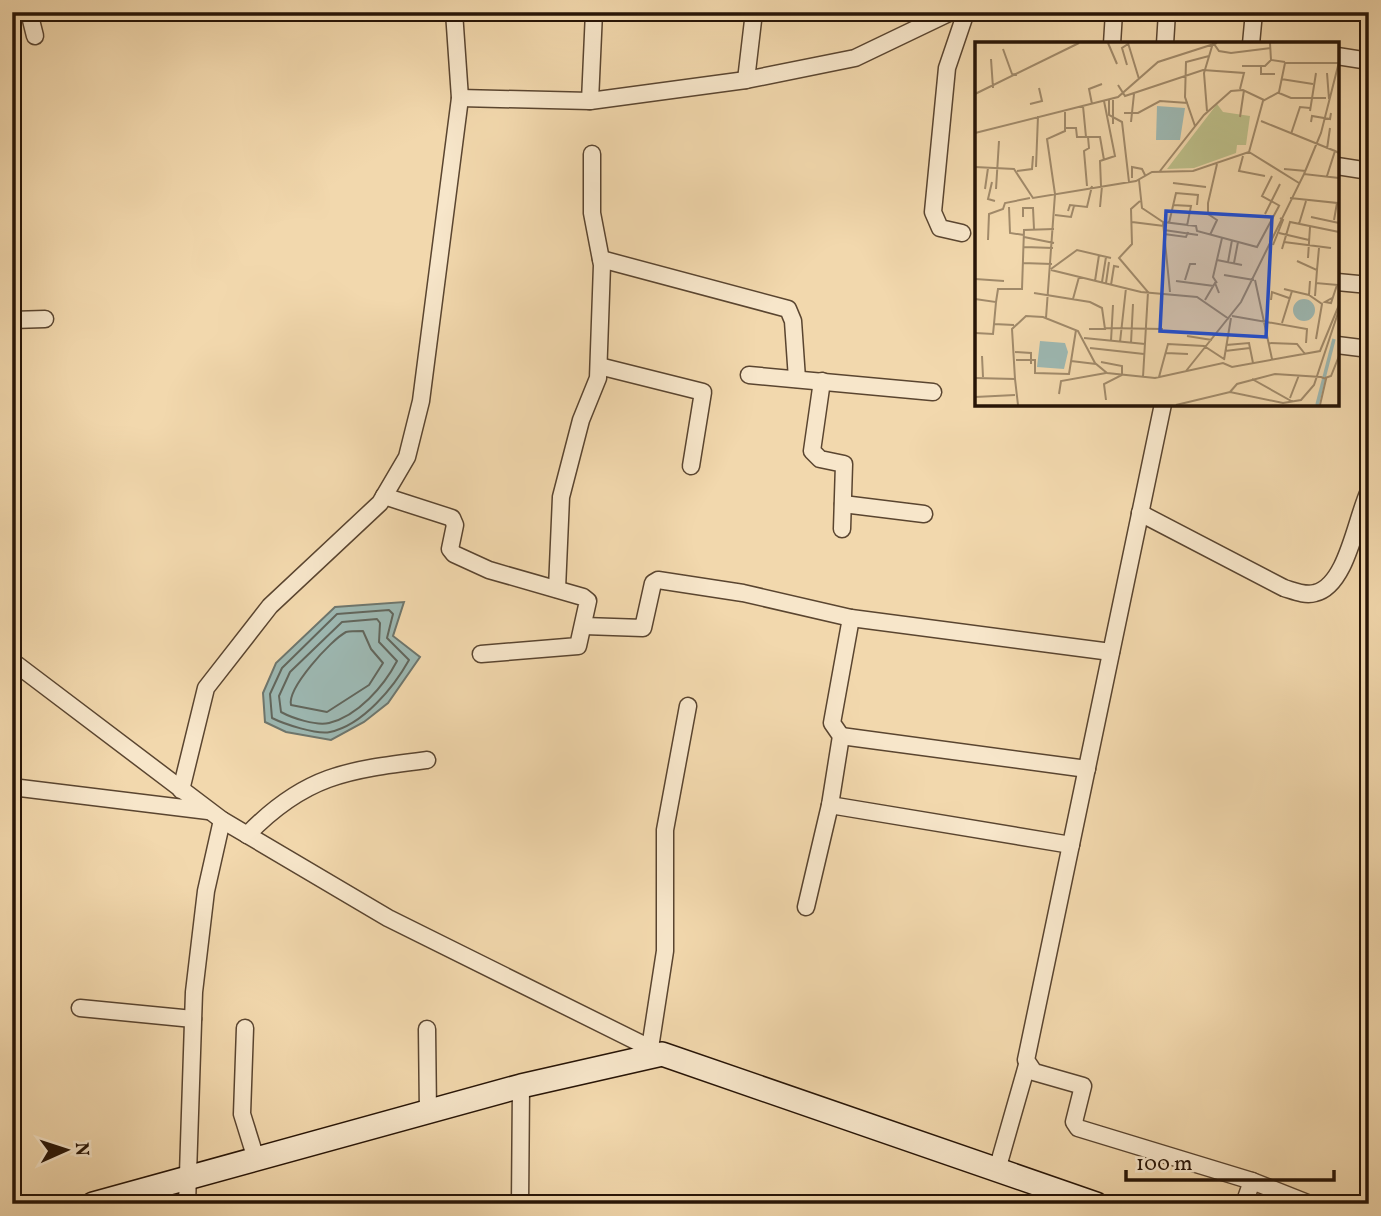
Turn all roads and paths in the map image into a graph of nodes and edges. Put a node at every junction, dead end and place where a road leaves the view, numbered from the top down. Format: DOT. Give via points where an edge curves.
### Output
graph roads {
  1 [pos="29,12"];
  2 [pos="454,12"];
  3 [pos="594,12"];
  4 [pos="754,12"];
  5 [pos="951,12"];
  6 [pos="966,12"];
  7 [pos="1114,12"];
  8 [pos="1167,12"];
  9 [pos="1254,12"];
  10 [pos="35,36"];
  11 [pos="1112,42"];
  12 [pos="1165,42"];
  13 [pos="1251,42"];
  14 [pos="1339,56"];
  15 [pos="1369,61"];
  16 [pos="746,80"];
  17 [pos="460,98"];
  18 [pos="590,102"];
  19 [pos="592,154"];
  20 [pos="1339,166"];
  21 [pos="1369,172"];
  22 [pos="962,233"];
  23 [pos="601,259"];
  24 [pos="1339,282"];
  25 [pos="1369,285"];
  26 [pos="45,319"];
  27 [pos="12,320"];
  28 [pos="1339,345"];
  29 [pos="1369,349"];
  30 [pos="599,366"];
  31 [pos="749,375"];
  32 [pos="797,379"];
  33 [pos="822,381"];
  34 [pos="933,392"];
  35 [pos="1163,406"];
  36 [pos="691,466"];
  37 [pos="1369,491"];
  38 [pos="384,496"];
  39 [pos="843,504"];
  40 [pos="1140,513"];
  41 [pos="924,514"];
  42 [pos="842,529"];
  43 [pos="557,589"];
  44 [pos="851,618"];
  45 [pos="584,626"];
  46 [pos="1111,652"];
  47 [pos="481,654"];
  48 [pos="12,661"];
  49 [pos="688,706"];
  50 [pos="841,736"];
  51 [pos="427,760"];
  52 [pos="1087,769"];
  53 [pos="12,787"];
  54 [pos="181,790"];
  55 [pos="830,805"];
  56 [pos="215,816"];
  57 [pos="247,835"];
  58 [pos="1071,845"];
  59 [pos="806,907"];
  60 [pos="80,1008"];
  61 [pos="193,1019"];
  62 [pos="245,1028"];
  63 [pos="427,1029"];
  64 [pos="656,1051"];
  65 [pos="1027,1065"];
  66 [pos="521,1086"];
  67 [pos="428,1113"];
  68 [pos="256,1159"];
  69 [pos="997,1170"];
  70 [pos="190,1177"];
  71 [pos="1252,1181"];
  72 [pos="93,1204"];
  73 [pos="187,1204"];
  74 [pos="520,1204"];
  75 [pos="1096,1204"];
  76 [pos="1244,1204"];
  77 [pos="1310,1204"];
  1 -- 10 [label="street"];
  2 -- 17 [label="street"];
  3 -- 18 [label="street"];
  4 -- 16 [label="street"];
  5 -- 16 [label="street" via="855,58"];
  6 -- 22 [label="street" via="947,68 933,212 940,228"];
  7 -- 11 [label="street"];
  8 -- 12 [label="street"];
  9 -- 13 [label="street"];
  14 -- 15 [label="street"];
  16 -- 18 [label="street"];
  17 -- 18 [label="street"];
  17 -- 38 [label="street" via="421,401 407,457"];
  19 -- 23 [label="street" via="592,213"];
  20 -- 21 [label="street"];
  23 -- 30 [label="street"];
  23 -- 32 [label="street" via="788,309"];
  24 -- 25 [label="street"];
  26 -- 27 [label="street"];
  28 -- 29 [label="street"];
  30 -- 36 [label="street" via="703,392"];
  30 -- 43 [label="street" via="561,497"];
  31 -- 32 [label="street"];
  32 -- 33 [label="street"];
  33 -- 34 [label="street"];
  33 -- 39 [label="street" via="812,451 820,459 844,464"];
  35 -- 40 [label="street"];
  37 -- 40 [label="street" via="1337,578 1325,590 1308,594 1284,588"];
  38 -- 43 [label="street" via="452,518 450,547 454,554 489,570"];
  38 -- 54 [label="street" via="270,606 206,688"];
  39 -- 41 [label="street"];
  39 -- 42 [label="street"];
  40 -- 46 [label="street"];
  43 -- 45 [label="street" via="588,601"];
  44 -- 45 [label="street" via="743,593 658,580 653,583 643,628"];
  44 -- 46 [label="street"];
  44 -- 50 [label="street" via="832,723"];
  45 -- 47 [label="street" via="576,646"];
  46 -- 52 [label="street"];
  48 -- 54 [label="street"];
  49 -- 64 [label="street" via="665,830 665,951"];
  50 -- 52 [label="street"];
  50 -- 55 [label="street"];
  51 -- 57 [label="street" via="361,769 310,785 273,808"];
  52 -- 58 [label="street"];
  53 -- 56 [label="street"];
  54 -- 56 [label="street"];
  55 -- 58 [label="street"];
  55 -- 59 [label="street"];
  56 -- 57 [label="street"];
  56 -- 61 [label="street"];
  57 -- 64 [label="street" via="388,918"];
  58 -- 65 [label="street"];
  60 -- 61 [label="street"];
  61 -- 70 [label="street"];
  62 -- 68 [label="street" via="242,1114"];
  63 -- 67 [label="street"];
  64 -- 66 [label="street"];
  64 -- 69 [label="street"];
  65 -- 69 [label="street"];
  65 -- 71 [label="street" via="1034,1072 1083,1086 1074,1122 1078,1128"];
  66 -- 67 [label="street"];
  66 -- 74 [label="street"];
  67 -- 68 [label="street"];
  68 -- 70 [label="street"];
  69 -- 75 [label="street"];
  70 -- 72 [label="street"];
  70 -- 73 [label="street"];
  71 -- 76 [label="street"];
  71 -- 77 [label="street"];
}
